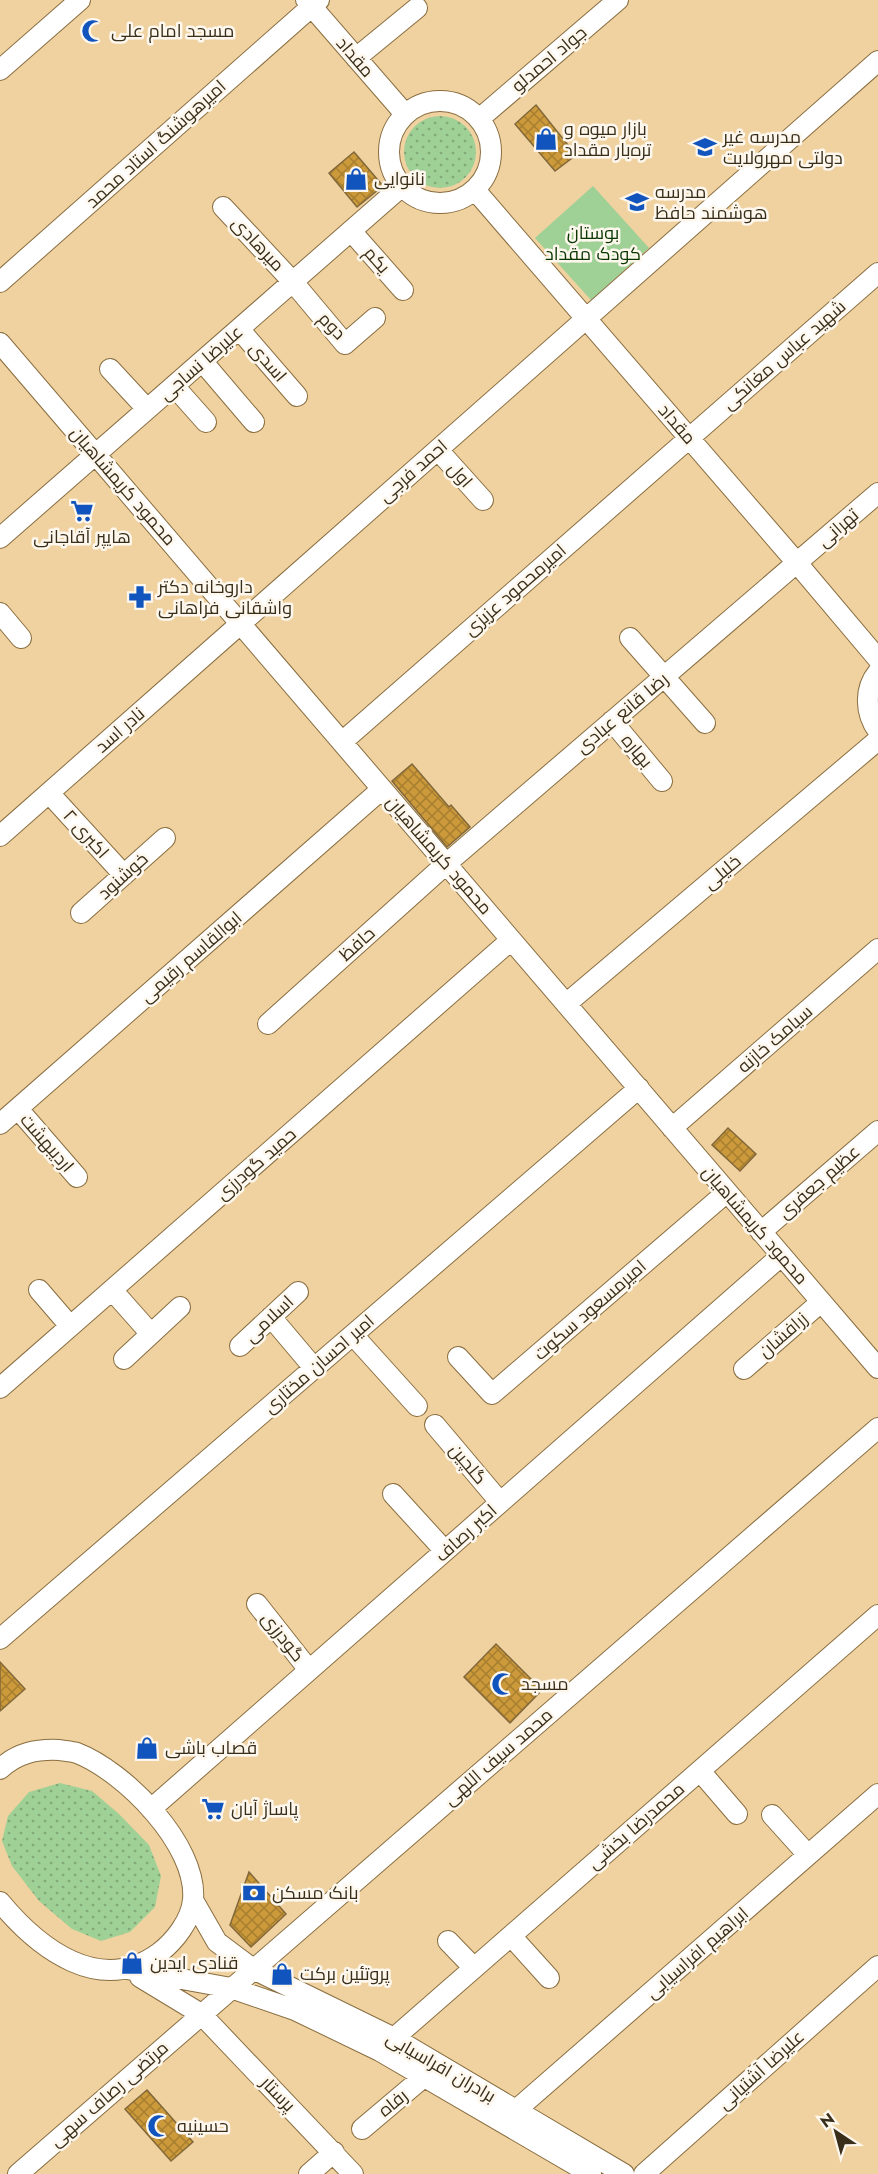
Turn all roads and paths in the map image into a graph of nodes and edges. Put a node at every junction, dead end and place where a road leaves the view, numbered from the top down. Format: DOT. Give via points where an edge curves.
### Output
graph roads {
  1 [pos="80,0"];
  2 [pos="312,2"];
  3 [pos="610,3"];
  4 [pos="417,8"];
  5 [pos="356,58"];
  6 [pos="878,61"];
  7 [pos="0,70"];
  8 [pos="405,114"];
  9 [pos="479,119"];
  10 [pos="401,187"];
  11 [pos="474,190"];
  12 [pos="223,207"];
  13 [pos="351,231"];
  14 [pos="878,273"];
  15 [pos="0,282"];
  16 [pos="293,282"];
  17 [pos="403,290"];
  18 [pos="375,318"];
  19 [pos="586,319"];
  20 [pos="239,329"];
  21 [pos="0,343"];
  22 [pos="202,361"];
  23 [pos="110,369"];
  24 [pos="174,386"];
  25 [pos="297,396"];
  26 [pos="147,410"];
  27 [pos="206,422"];
  28 [pos="254,422"];
  29 [pos="689,438"];
  30 [pos="438,450"];
  31 [pos="95,454"];
  32 [pos="878,493"];
  33 [pos="483,500"];
  34 [pos="0,538"];
  35 [pos="797,563"];
  36 [pos="0,613"];
  37 [pos="240,624"];
  38 [pos="21,638"];
  39 [pos="630,638"];
  40 [pos="878,659"];
  41 [pos="878,672"];
  42 [pos="664,676"];
  43 [pos="612,721"];
  44 [pos="705,723"];
  45 [pos="878,731"];
  46 [pos="878,740"];
  47 [pos="342,742"];
  48 [pos="662,782"];
  49 [pos="382,789"];
  50 [pos="49,793"];
  51 [pos="0,836"];
  52 [pos="165,838"];
  53 [pos="446,864"];
  54 [pos="124,875"];
  55 [pos="81,913"];
  56 [pos="511,940"];
  57 [pos="878,949"];
  58 [pos="566,1004"];
  59 [pos="268,1024"];
  60 [pos="639,1088"];
  61 [pos="18,1109"];
  62 [pos="0,1124"];
  63 [pos="672,1128"];
  64 [pos="878,1131"];
  65 [pos="77,1177"];
  66 [pos="728,1192"];
  67 [pos="761,1232"];
  68 [pos="781,1256"];
  69 [pos="39,1290"];
  70 [pos="112,1290"];
  71 [pos="298,1292"];
  72 [pos="821,1302"];
  73 [pos="180,1307"];
  74 [pos="271,1317"];
  75 [pos="70,1326"];
  76 [pos="151,1334"];
  77 [pos="353,1335"];
  78 [pos="240,1346"];
  79 [pos="874,1354"];
  80 [pos="458,1357"];
  81 [pos="124,1359"];
  82 [pos="314,1368"];
  83 [pos="744,1369"];
  84 [pos="0,1388"];
  85 [pos="417,1406"];
  86 [pos="435,1425"];
  87 [pos="878,1428"];
  88 [pos="393,1494"];
  89 [pos="500,1502"];
  90 [pos="445,1551"];
  91 [pos="257,1604"];
  92 [pos="878,1615"];
  93 [pos="0,1639"];
  94 [pos="309,1671"];
  95 [pos="0,1769"];
  96 [pos="700,1771"];
  97 [pos="878,1794"];
  98 [pos="151,1809"];
  99 [pos="737,1814"];
  100 [pos="772,1815"];
  101 [pos="808,1855"];
  102 [pos="193,1900"];
  103 [pos="0,1902"];
  104 [pos="7,1924"];
  105 [pos="511,1936"];
  106 [pos="448,1941"];
  107 [pos="878,1966"];
  108 [pos="474,1968"];
  109 [pos="127,1969"];
  110 [pos="253,1969"];
  111 [pos="549,1978"];
  112 [pos="231,1988"];
  113 [pos="201,2014"];
  114 [pos="394,2038"];
  115 [pos="431,2071"];
  116 [pos="508,2116"];
  117 [pos="362,2129"];
  118 [pos="334,2152"];
  119 [pos="18,2174"];
  120 [pos="309,2174"];
  121 [pos="353,2174"];
  122 [pos="591,2174"];
  123 [pos="624,2174"];
  124 [pos="644,2174"];
  1 -- 7 [label="street"];
  2 -- 5 [label="street, مقداد"];
  2 -- 15 [label="street, امیرهوشنگ استاد محمد"];
  3 -- 9 [label="street, جواد احمدلو"];
  4 -- 5 [label="street"];
  5 -- 8 [label="street, مقداد"];
  6 -- 19 [label="street, احمد فرجی"];
  8 -- 9 [label="street" via="419,105 451,102"];
  8 -- 10 [label="street" via="392,134 388,158"];
  9 -- 11 [label="street" via="488,132 490,163"];
  10 -- 11 [label="street" via="429,203 445,204"];
  10 -- 13 [label="street, علیرضا نساجی"];
  11 -- 19 [label="street, مقداد"];
  12 -- 16 [label="street, میرهادی"];
  13 -- 16 [label="street, علیرضا نساجی"];
  13 -- 17 [label="street, یکم"];
  14 -- 29 [label="street, شهید عباس مغانکی"];
  16 -- 18 [label="street, دوم" via="345,344"];
  16 -- 20 [label="street, علیرضا نساجی"];
  19 -- 29 [label="street, مقداد"];
  19 -- 30 [label="street, احمد فرجی"];
  20 -- 22 [label="street, علیرضا نساجی"];
  20 -- 25 [label="street, اسدی"];
  21 -- 31 [label="street, محمود کریمشاهیان"];
  22 -- 24 [label="street, علیرضا نساجی"];
  22 -- 28 [label="street"];
  23 -- 26 [label="street"];
  24 -- 26 [label="street, علیرضا نساجی"];
  24 -- 27 [label="street"];
  26 -- 31 [label="street, علیرضا نساجی"];
  29 -- 35 [label="street, مقداد"];
  29 -- 47 [label="street, امیرمحمود عزیزی"];
  30 -- 33 [label="street, اول"];
  30 -- 37 [label="street, احمد فرجی"];
  31 -- 34 [label="street, علیرضا نساجی"];
  31 -- 37 [label="street, محمود کریمشاهیان"];
  32 -- 35 [label="street, تهرانی"];
  35 -- 40 [label="street, مقداد"];
  35 -- 42 [label="street, رضا قانع عبادی"];
  36 -- 38 [label="street"];
  37 -- 47 [label="street, محمود کریمشاهیان"];
  37 -- 50 [label="street, نادر اسد"];
  39 -- 42 [label="street"];
  41 -- 45 [label="street" via="868,693 868,709"];
  42 -- 43 [label="street, رضا قانع عبادی"];
  42 -- 44 [label="street"];
  43 -- 48 [label="street, بهاره"];
  43 -- 53 [label="street, رضا قانع عبادی"];
  46 -- 58 [label="street, خلیلی"];
  47 -- 49 [label="street, محمود کریمشاهیان"];
  49 -- 53 [label="street, محمود کریمشاهیان"];
  49 -- 61 [label="street, ابوالقاسم رقیمی"];
  50 -- 51 [label="street, نادر اسد"];
  50 -- 54 [label="street, اکبری ۲"];
  52 -- 54 [label="street, خوشنود"];
  53 -- 56 [label="street, محمود کریمشاهیان"];
  53 -- 59 [label="street, حافظ"];
  54 -- 55 [label="street, خوشنود"];
  56 -- 58 [label="street, محمود کریمشاهیان"];
  56 -- 70 [label="street, حمید گودرزی"];
  57 -- 63 [label="street, سیامک خازنه"];
  58 -- 60 [label="street, محمود کریمشاهیان"];
  60 -- 63 [label="street, محمود کریمشاهیان"];
  60 -- 77 [label="street, امیر احسان مختاری"];
  61 -- 62 [label="street, ابوالقاسم رقیمی"];
  61 -- 65 [label="street, اردیبهشت"];
  63 -- 66 [label="street, محمود کریمشاهیان"];
  64 -- 67 [label="street, عظیم جعفری"];
  66 -- 67 [label="street, محمود کریمشاهیان"];
  66 -- 80 [label="street, امیرمسعود سکوت" via="492,1394"];
  67 -- 68 [label="street, محمود کریمشاهیان"];
  68 -- 72 [label="street, محمود کریمشاهیان"];
  68 -- 89 [label="street, اکبر رصاف"];
  69 -- 75 [label="street"];
  70 -- 75 [label="street, حمید گودرزی"];
  70 -- 76 [label="street"];
  71 -- 74 [label="street, اسلامی"];
  72 -- 79 [label="street, محمود کریمشاهیان"];
  72 -- 83 [label="street, زرافشان"];
  73 -- 76 [label="street"];
  74 -- 78 [label="street, اسلامی"];
  74 -- 82 [label="street"];
  75 -- 84 [label="street, حمید گودرزی"];
  76 -- 81 [label="street"];
  77 -- 82 [label="street, امیر احسان مختاری"];
  77 -- 85 [label="street"];
  82 -- 93 [label="street, امیر احسان مختاری"];
  86 -- 89 [label="street, گلچین"];
  87 -- 110 [label="street, محمد سیف اللهی"];
  88 -- 90 [label="street"];
  89 -- 90 [label="street, اکبر رصاف"];
  90 -- 94 [label="street, اکبر رصاف"];
  91 -- 94 [label="street, گودرزی"];
  92 -- 96 [label="street, محمدرضا بخشی"];
  94 -- 98 [label="street, اکبر رصاف"];
  95 -- 98 [label="street" via="21,1755 41,1749 75,1752 110,1770"];
  96 -- 99 [label="street"];
  96 -- 105 [label="street, محمدرضا بخشی"];
  97 -- 101 [label="street, ابراهیم افراسیابی"];
  98 -- 102 [label="street" via="181,1849"];
  100 -- 101 [label="street"];
  101 -- 116 [label="street, ابراهیم افراسیابی"];
  102 -- 109 [label="street" via="184,1925 170,1945 150,1960"];
  102 -- 110 [label="street, برادران افراسیابی" via="217,1942"];
  103 -- 104 [label="street"];
  104 -- 109 [label="street" via="82,1965 104,1971"];
  105 -- 108 [label="street, محمدرضا بخشی"];
  105 -- 111 [label="street"];
  106 -- 108 [label="street"];
  107 -- 124 [label="street, علیرضا آشتیانی"];
  108 -- 114 [label="street, محمدرضا بخشی"];
  109 -- 112 [label="street, برادران افراسیابی"];
  109 -- 113 [label="street, پرستار"];
  110 -- 112 [label="street, محمد سیف اللهی"];
  110 -- 114 [label="street, برادران افراسیابی"];
  112 -- 113 [label="street, مرتضی رصاف سهی"];
  112 -- 115 [label="street, برادران افراسیابی" via="295,2010"];
  113 -- 118 [label="street, پرستار"];
  113 -- 119 [label="street, مرتضی رصاف سهی"];
  114 -- 115 [label="street, برادران افراسیابی"];
  115 -- 116 [label="street, برادران افراسیابی"];
  115 -- 117 [label="street, رفاه"];
  116 -- 122 [label="street, برادران افراسیابی"];
  116 -- 123 [label="street, برادران افراسیابی"];
  118 -- 120 [label="street"];
  118 -- 121 [label="street, پرستار"];
}
